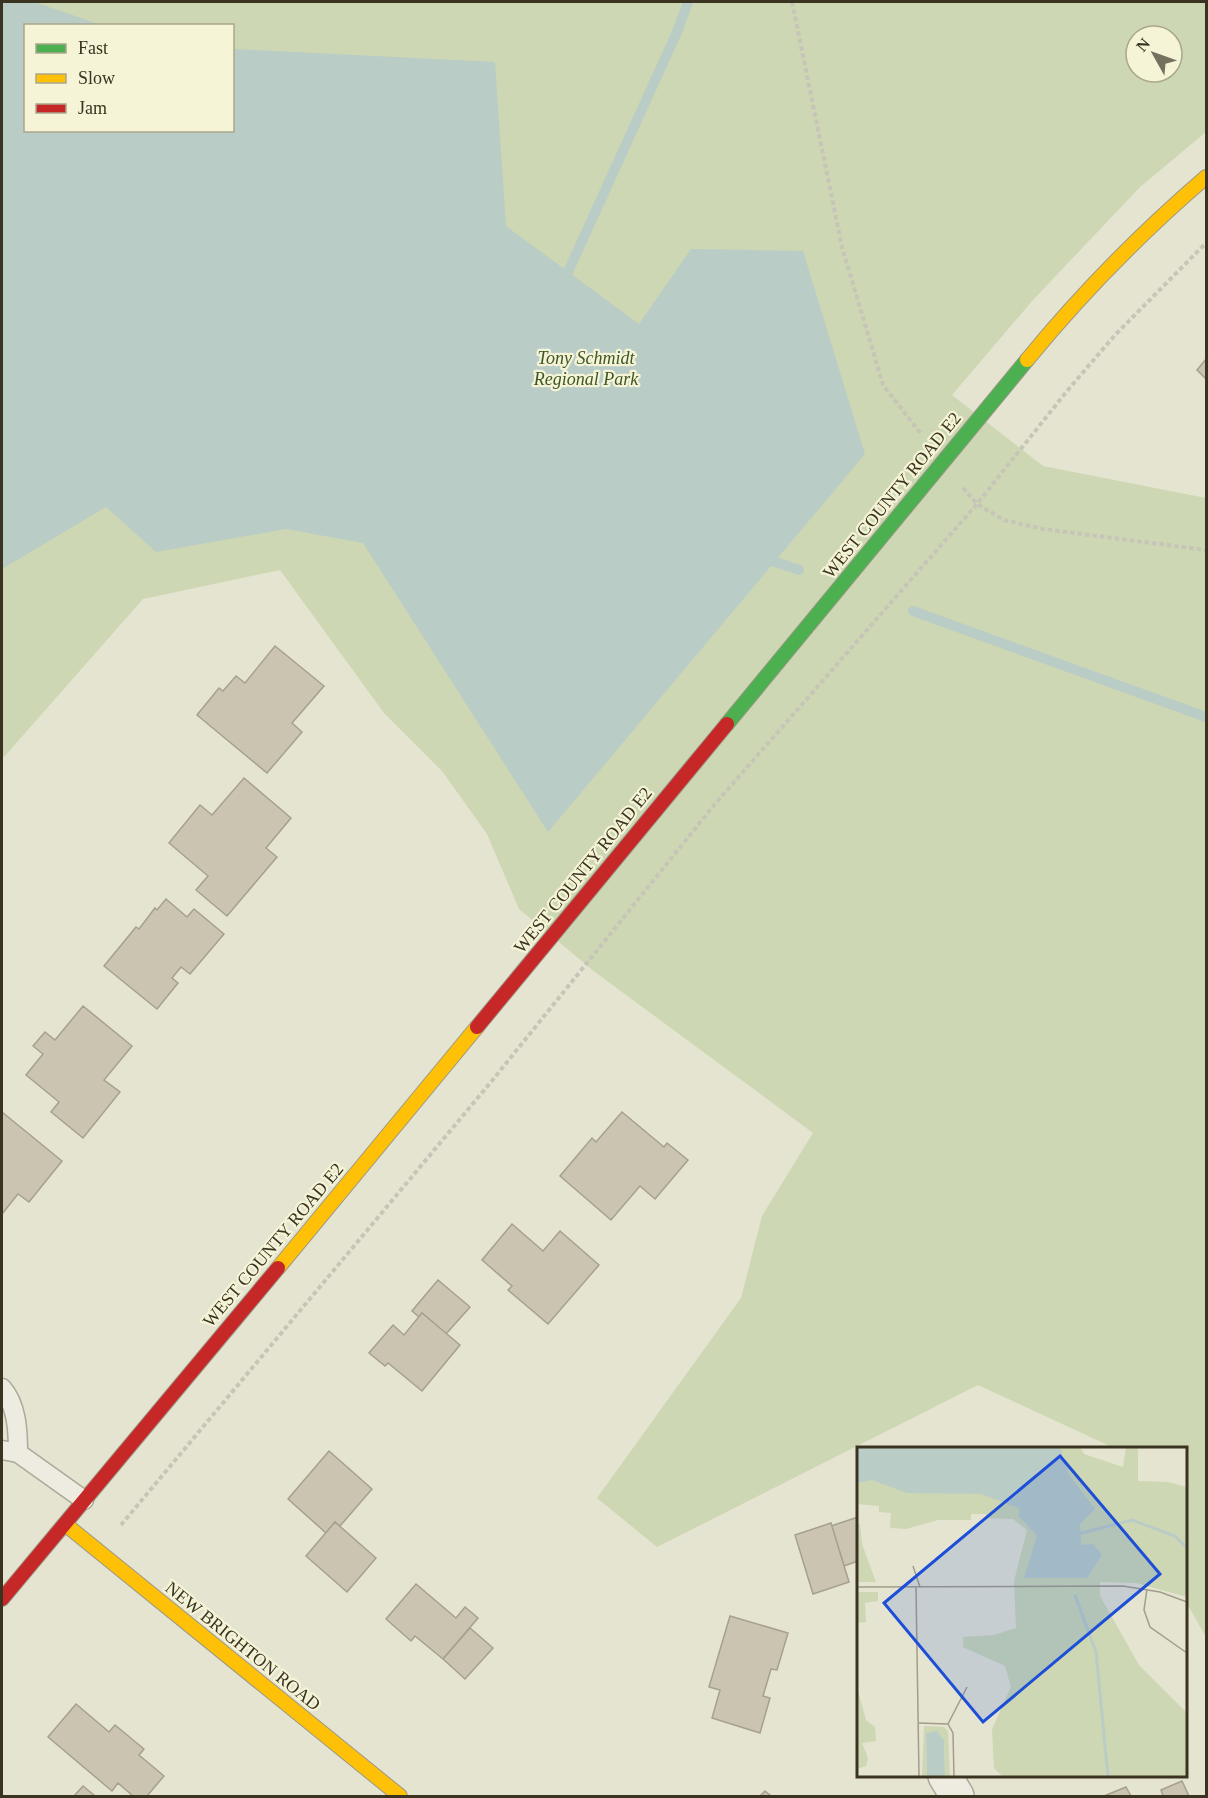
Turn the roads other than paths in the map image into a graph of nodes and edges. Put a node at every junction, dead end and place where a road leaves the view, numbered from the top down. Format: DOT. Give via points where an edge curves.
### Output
graph roads {
  1 [pos="1206,177"];
  2 [pos="2,1388"];
  3 [pos="10,1451"];
  4 [pos="84,1500"];
  5 [pos="65,1524"];
  6 [pos="2,1599"];
  7 [pos="946,1777"];
  8 [pos="400,1797"];
  9 [pos="957,1797"];
  1 -- 4 [label="street, WEST COUNTY ROAD E2" via="1096,280 1032,354"];
  2 -- 3 [label="lane" via="18,1425"];
  3 -- 4 [label="lane"];
  4 -- 5 [label="street, WEST COUNTY ROAD E2"];
  5 -- 6 [label="street, WEST COUNTY ROAD E2"];
  5 -- 8 [label="street, NEW BRIGHTON ROAD"];
  7 -- 9 [label="street"];
}
